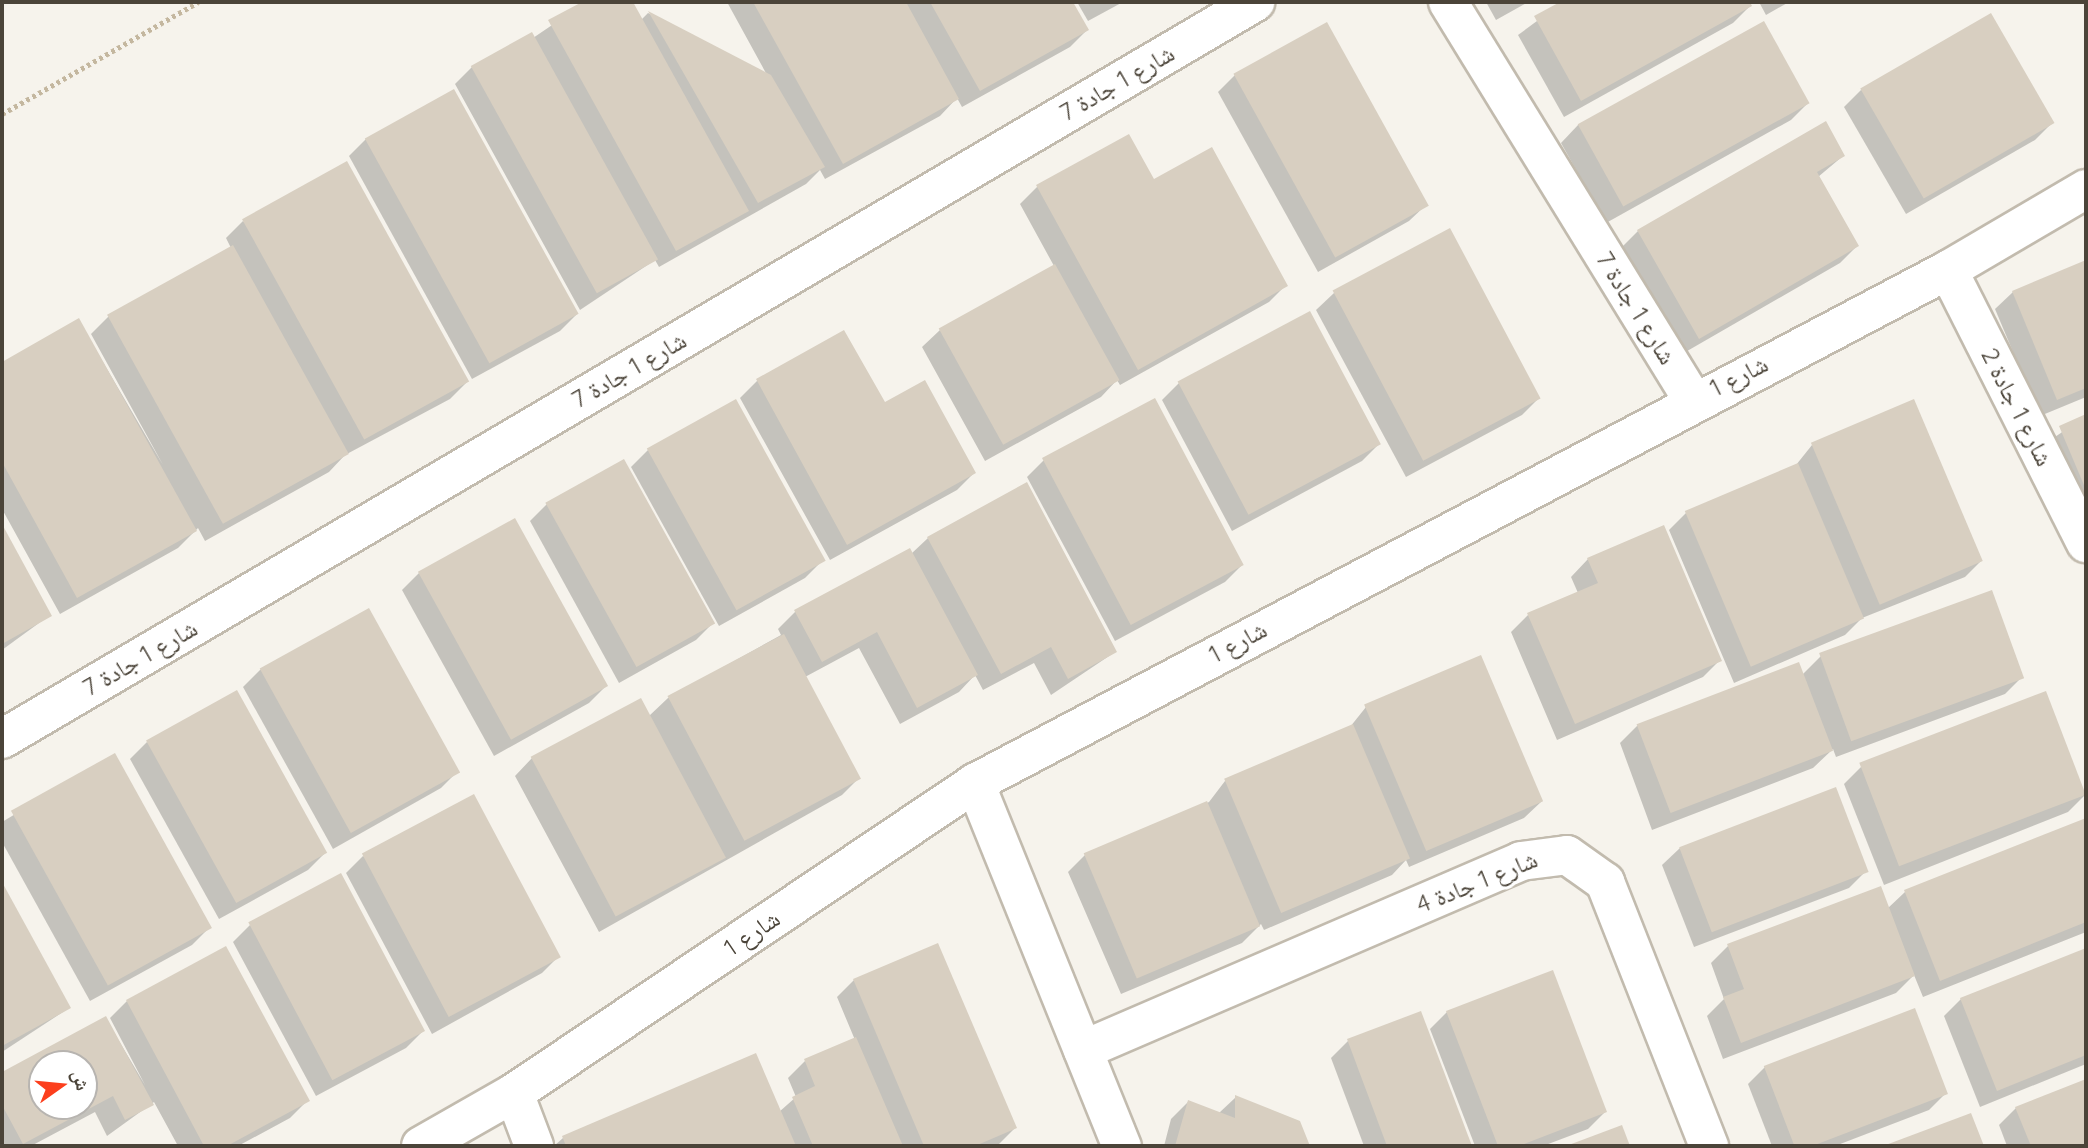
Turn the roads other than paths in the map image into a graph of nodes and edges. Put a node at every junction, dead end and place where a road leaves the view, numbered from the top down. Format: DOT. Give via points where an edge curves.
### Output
graph roads {
  1 [pos="1255,2"];
  2 [pos="1448,2"];
  3 [pos="2086,190"];
  4 [pos="1948,270"];
  5 [pos="1693,400"];
  6 [pos="2086,543"];
  7 [pos="2,739"];
  8 [pos="975,783"];
  9 [pos="1083,1050"];
  10 [pos="514,1093"];
  11 [pos="421,1146"];
  12 [pos="534,1146"];
  13 [pos="1122,1146"];
  14 [pos="1709,1146"];
  1 -- 7 [label="street, شارع 1 جادة 7"];
  2 -- 5 [label="street, شارع 1 جادة 7"];
  3 -- 4 [label="street, شارع 1"];
  4 -- 5 [label="street, شارع 1"];
  4 -- 6 [label="street, شارع 1 جادة 2"];
  5 -- 8 [label="street, شارع 1"];
  8 -- 9 [label="street"];
  8 -- 10 [label="street, شارع 1"];
  9 -- 13 [label="street"];
  9 -- 14 [label="street, شارع 1 جادة 4" via="1521,861 1567,855 1605,882"];
  10 -- 11 [label="street, شارع 1"];
  10 -- 12 [label="street"];
}
